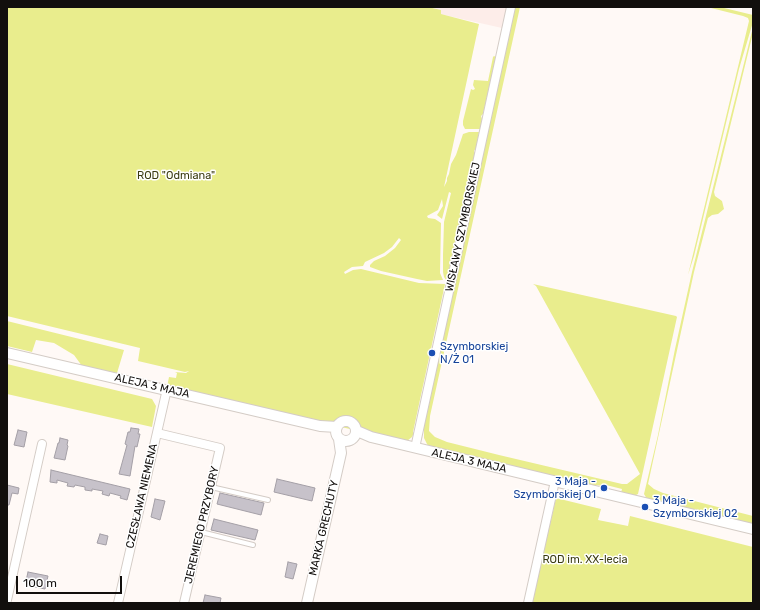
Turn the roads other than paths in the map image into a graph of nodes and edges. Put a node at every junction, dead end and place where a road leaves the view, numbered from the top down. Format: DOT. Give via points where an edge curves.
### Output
graph roads {
  1 [pos="511,7"];
  2 [pos="7,353"];
  3 [pos="166,389"];
  4 [pos="156,433"];
  5 [pos="346,435"];
  6 [pos="42,444"];
  7 [pos="415,448"];
  8 [pos="555,481"];
  9 [pos="211,487"];
  10 [pos="268,500"];
  11 [pos="753,529"];
  12 [pos="200,532"];
  13 [pos="253,545"];
  14 [pos="7,600"];
  15 [pos="118,603"];
  16 [pos="184,603"];
  17 [pos="306,603"];
  18 [pos="528,603"];
  1 -- 7 [label="street, WISŁAWY SZYMBORSKIEJ"];
  2 -- 3 [label="street, ALEJA 3 MAJA"];
  3 -- 4 [label="street, CZESŁAWA NIEMENA"];
  3 -- 5 [label="street, ALEJA 3 MAJA" via="320,426"];
  4 -- 9 [label="street, JEREMIEGO PRZYBORY" via="220,448"];
  4 -- 15 [label="street, CZESŁAWA NIEMENA"];
  5 -- 7 [label="street, ALEJA 3 MAJA" via="370,437"];
  5 -- 17 [label="street, MARKA GRECHUTY"];
  6 -- 14 [label="street"];
  7 -- 8 [label="street, ALEJA 3 MAJA"];
  8 -- 11 [label="street, ALEJA 3 MAJA"];
  8 -- 18 [label="street"];
  9 -- 10 [label="lane"];
  9 -- 12 [label="street, JEREMIEGO PRZYBORY"];
  12 -- 13 [label="lane"];
  12 -- 16 [label="street, JEREMIEGO PRZYBORY"];
}
